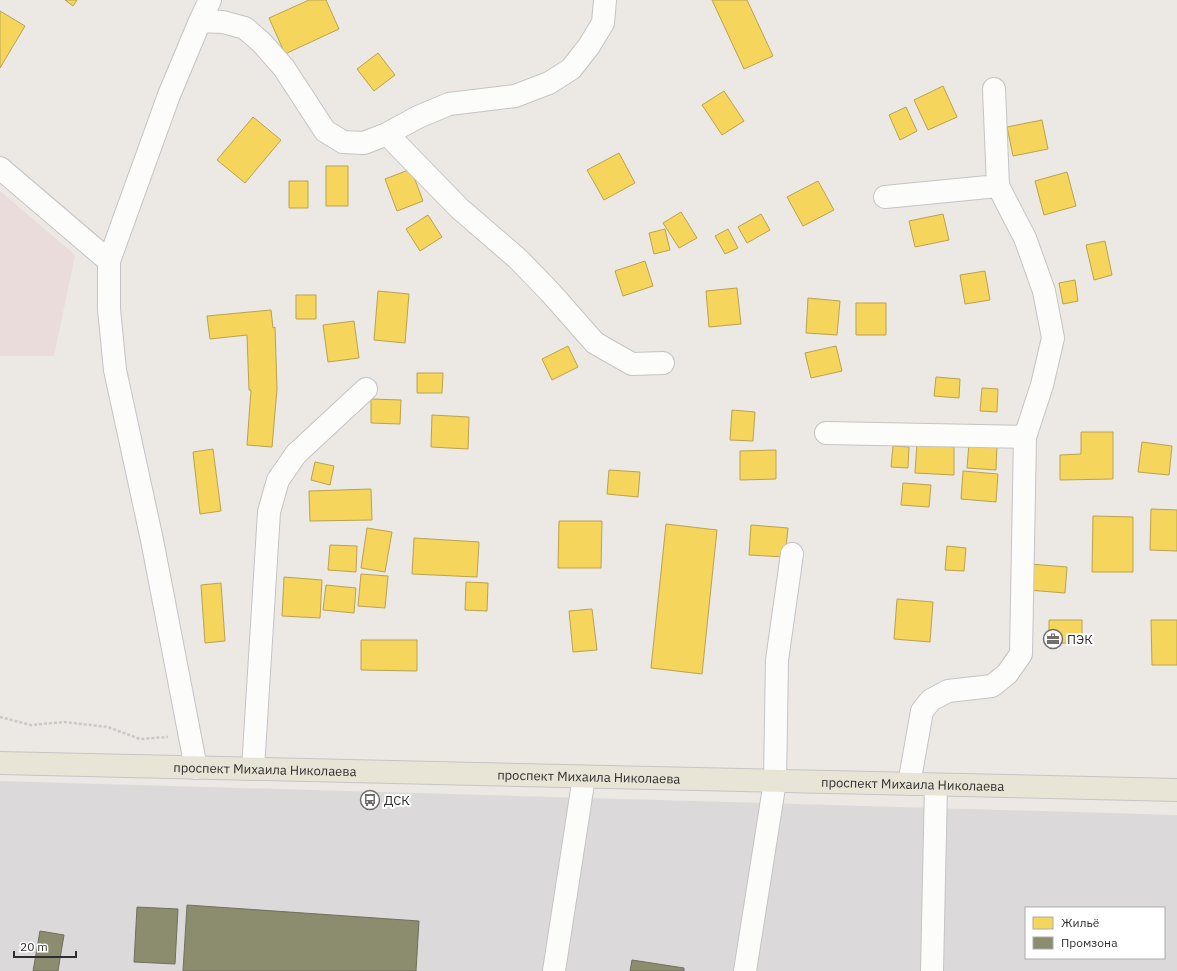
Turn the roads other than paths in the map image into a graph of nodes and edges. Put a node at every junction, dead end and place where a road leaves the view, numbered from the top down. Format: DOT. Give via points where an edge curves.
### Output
graph roads {
  1 [pos="210,0"];
  2 [pos="605,0"];
  3 [pos="200,21"];
  4 [pos="994,89"];
  5 [pos="387,134"];
  6 [pos="0,168"];
  7 [pos="998,186"];
  8 [pos="885,197"];
  9 [pos="109,261"];
  10 [pos="663,363"];
  11 [pos="366,389"];
  12 [pos="826,433"];
  13 [pos="1025,437"];
  14 [pos="792,554"];
  15 [pos="0,763"];
  16 [pos="196,768"];
  17 [pos="253,769"];
  18 [pos="584,776"];
  19 [pos="775,781"];
  20 [pos="910,784"];
  21 [pos="936,785"];
  22 [pos="1177,790"];
  23 [pos="748,970"];
  24 [pos="554,971"];
  25 [pos="932,971"];
  1 -- 3 [label="street"];
  2 -- 5 [label="street" via="603,23 589,46 571,69 549,83 515,96 450,104 418,117"];
  3 -- 5 [label="street" via="223,22 245,28 262,42 284,68 325,131 343,142 364,143"];
  3 -- 9 [label="street" via="169,95"];
  4 -- 7 [label="street"];
  5 -- 10 [label="street" via="459,208 518,259 595,343 632,364"];
  6 -- 9 [label="street"];
  7 -- 8 [label="street"];
  7 -- 13 [label="street" via="1027,244 1044,291 1053,338 1042,385"];
  9 -- 16 [label="street" via="109,309 115,370 152,540"];
  11 -- 17 [label="street" via="296,454 278,480 269,512"];
  12 -- 13 [label="street"];
  13 -- 20 [label="street" via="1021,654 1007,674 992,686 948,691 931,700 922,711"];
  14 -- 19 [label="street" via="777,660"];
  15 -- 16 [label="main road, проспект Михаила Николаева"];
  16 -- 17 [label="main road, проспект Михаила Николаева"];
  17 -- 18 [label="main road, проспект Михаила Николаева"];
  18 -- 19 [label="main road, проспект Михаила Николаева"];
  18 -- 24 [label="street"];
  19 -- 20 [label="main road, проспект Михаила Николаева"];
  19 -- 23 [label="street"];
  20 -- 21 [label="main road, проспект Михаила Николаева"];
  21 -- 22 [label="main road, проспект Михаила Николаева"];
  21 -- 25 [label="street"];
}
